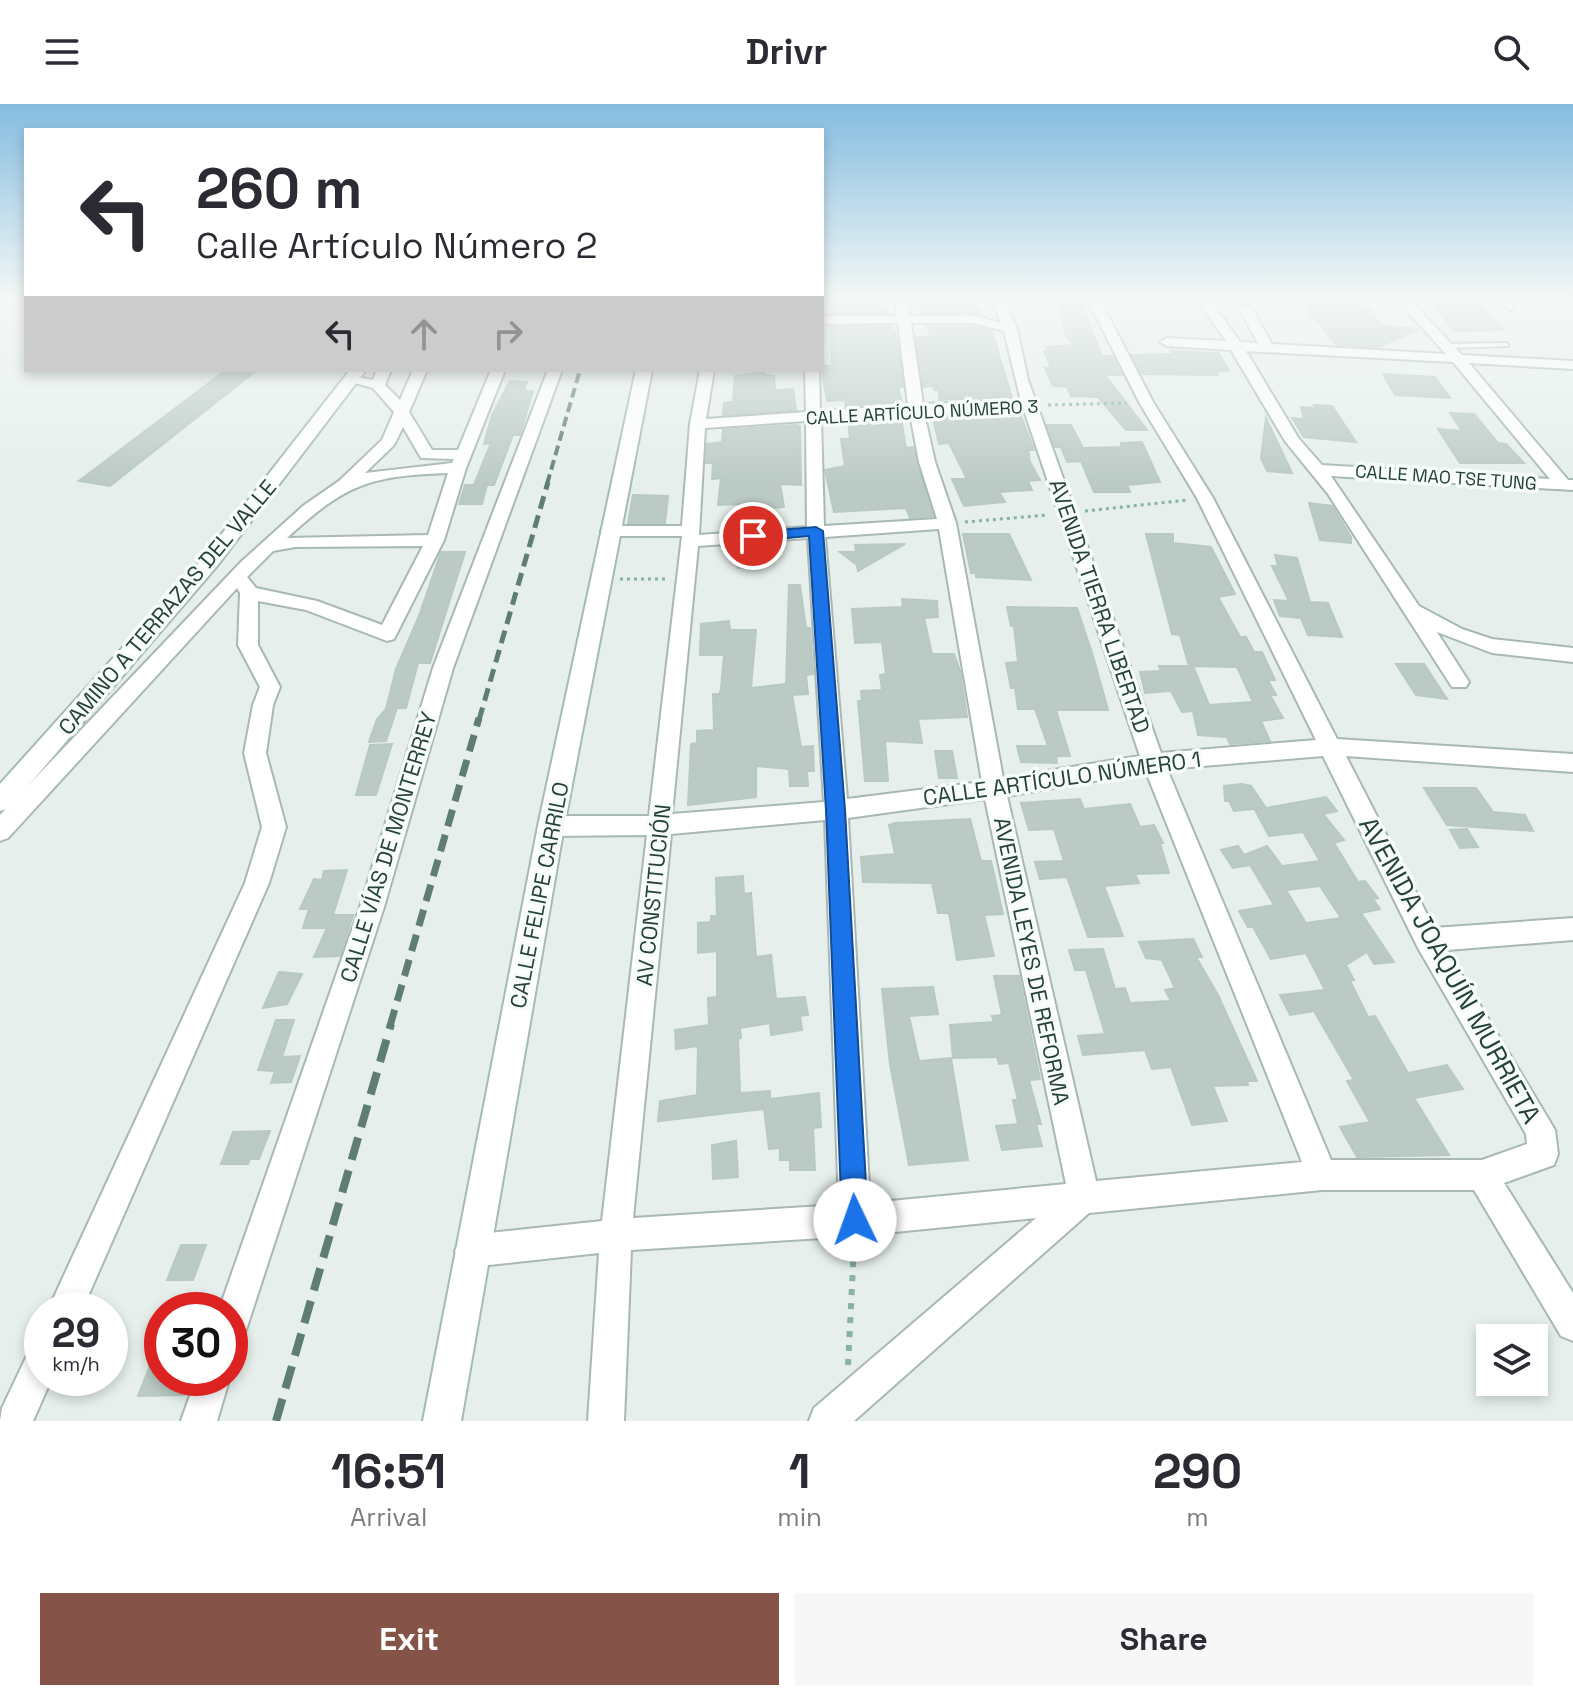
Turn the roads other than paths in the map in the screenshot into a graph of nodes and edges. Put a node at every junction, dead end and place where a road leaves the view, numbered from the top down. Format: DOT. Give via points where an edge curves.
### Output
graph roads {
  1 [pos="910,361"];
  2 [pos="1017,361"];
  3 [pos="1125,361"];
  4 [pos="1245,361"];
  5 [pos="1461,361"];
  6 [pos="1542,361"];
  7 [pos="1573,365"];
  8 [pos="419,372"];
  9 [pos="497,372"];
  10 [pos="554,372"];
  11 [pos="644,372"];
  12 [pos="707,372"];
  13 [pos="812,372"];
  14 [pos="354,375"];
  15 [pos="381,378"];
  16 [pos="1032,405"];
  17 [pos="916,409"];
  18 [pos="402,412"];
  19 [pos="811,418"];
  20 [pos="698,424"];
  21 [pos="461,460"];
  22 [pos="422,462"];
  23 [pos="1319,470"];
  24 [pos="345,484"];
  25 [pos="1568,485"];
  26 [pos="947,523"];
  27 [pos="610,531"];
  28 [pos="816,531"];
  29 [pos="690,536"];
  30 [pos="435,540"];
  31 [pos="267,546"];
  32 [pos="244,583"];
  33 [pos="1405,601"];
  34 [pos="1573,655"];
  35 [pos="1459,682"];
  36 [pos="1329,747"];
  37 [pos="1153,762"];
  38 [pos="1573,763"];
  39 [pos="994,789"];
  40 [pos="0,801"];
  41 [pos="836,810"];
  42 [pos="661,825"];
  43 [pos="551,826"];
  44 [pos="0,831"];
  45 [pos="1573,929"];
  46 [pos="1427,940"];
  47 [pos="1322,1175"];
  48 [pos="1482,1175"];
  49 [pos="1084,1197"];
  50 [pos="855,1220"];
  51 [pos="616,1235"];
  52 [pos="471,1251"];
  53 [pos="73,1292"];
  54 [pos="242,1292"];
  55 [pos="1573,1324"];
  56 [pos="26,1396"];
  57 [pos="207,1396"];
  58 [pos="837,1412"];
  59 [pos="15,1421"];
  60 [pos="199,1421"];
  61 [pos="442,1421"];
  62 [pos="606,1421"];
  1 -- 17 [label="street, AVENIDA LEYES DE REFORMA"];
  2 -- 16 [label="street, AVENIDA TIERRA LIBERTAD"];
  3 -- 36 [label="street, AVENIDA JOAQUÍN MURRIETA" via="1205,498"];
  4 -- 23 [label="street" via="1293,441"];
  5 -- 25 [label="street"];
  6 -- 7 [label="street"];
  8 -- 18 [label="street"];
  9 -- 21 [label="street"];
  10 -- 54 [label="street, CALLE VÍAS DE MONTERREY" via="443,668 372,907"];
  11 -- 27 [label="street, CALLE FELIPE CARRILO"];
  12 -- 20 [label="street, AV CONSTITUCIÓN"];
  13 -- 19 [label="street"];
  14 -- 15 [label="street"];
  14 -- 40 [label="street, CAMINO A TERRAZAS DEL VALLE" via="210,562"];
  15 -- 18 [label="street"];
  16 -- 17 [label="street, CALLE ARTÍCULO NÚMERO 3"];
  16 -- 37 [label="street, AVENIDA TIERRA LIBERTAD"];
  17 -- 19 [label="street, CALLE ARTÍCULO NÚMERO 3"];
  17 -- 26 [label="street, AVENIDA LEYES DE REFORMA"];
  18 -- 22 [label="street"];
  18 -- 24 [label="street" via="389,442"];
  19 -- 20 [label="street, CALLE ARTÍCULO NÚMERO 3"];
  19 -- 28 [label="street"];
  20 -- 29 [label="street, AV CONSTITUCIÓN"];
  21 -- 22 [label="street"];
  21 -- 30 [label="street"];
  22 -- 24 [label="street"];
  23 -- 25 [label="street, CALLE MAO TSE TUNG"];
  23 -- 33 [label="street"];
  24 -- 31 [label="street"];
  26 -- 28 [label="street"];
  26 -- 39 [label="street, AVENIDA LEYES DE REFORMA"];
  27 -- 29 [label="street"];
  27 -- 43 [label="street, CALLE FELIPE CARRILO"];
  28 -- 29 [label="street"];
  28 -- 41 [label="street"];
  29 -- 42 [label="street, AV CONSTITUCIÓN"];
  30 -- 31 [label="street"];
  30 -- 32 [label="street" via="387,634"];
  31 -- 32 [label="street"];
  32 -- 44 [label="street"];
  32 -- 53 [label="street" via="248,645 270,687 255,753 274,827 257,883"];
  33 -- 34 [label="street" via="1445,631 1484,645"];
  33 -- 35 [label="street"];
  36 -- 37 [label="street, CALLE ARTÍCULO NÚMERO 1"];
  36 -- 38 [label="street, CALLE ARTÍCULO NÚMERO 1"];
  36 -- 46 [label="street, AVENIDA JOAQUÍN MURRIETA"];
  37 -- 39 [label="street, CALLE ARTÍCULO NÚMERO 1"];
  37 -- 47 [label="street, AVENIDA TIERRA LIBERTAD"];
  39 -- 41 [label="street, CALLE ARTÍCULO NÚMERO 1"];
  39 -- 49 [label="street, AVENIDA LEYES DE REFORMA"];
  41 -- 42 [label="street, CALLE ARTÍCULO NÚMERO 1"];
  41 -- 50 [label="street"];
  42 -- 43 [label="street, CALLE ARTÍCULO NÚMERO 1"];
  42 -- 51 [label="street, AV CONSTITUCIÓN"];
  43 -- 52 [label="street, CALLE FELIPE CARRILO"];
  45 -- 46 [label="street"];
  46 -- 48 [label="street, AVENIDA JOAQUÍN MURRIETA" via="1540,1130 1543,1154"];
  47 -- 48 [label="street, AVENIDA JOAQUÍN MURRIETA"];
  47 -- 49 [label="street, AVENIDA JOAQUÍN MURRIETA"];
  48 -- 55 [label="street"];
  49 -- 50 [label="street, AVENIDA JOAQUÍN MURRIETA"];
  49 -- 58 [label="street"];
  50 -- 51 [label="street, AVENIDA JOAQUÍN MURRIETA"];
  51 -- 52 [label="street, AVENIDA JOAQUÍN MURRIETA"];
  51 -- 62 [label="street, AV CONSTITUCIÓN"];
  52 -- 61 [label="street, CALLE FELIPE CARRILO"];
  56 -- 59 [label="street"];
  57 -- 60 [label="street"];
}
